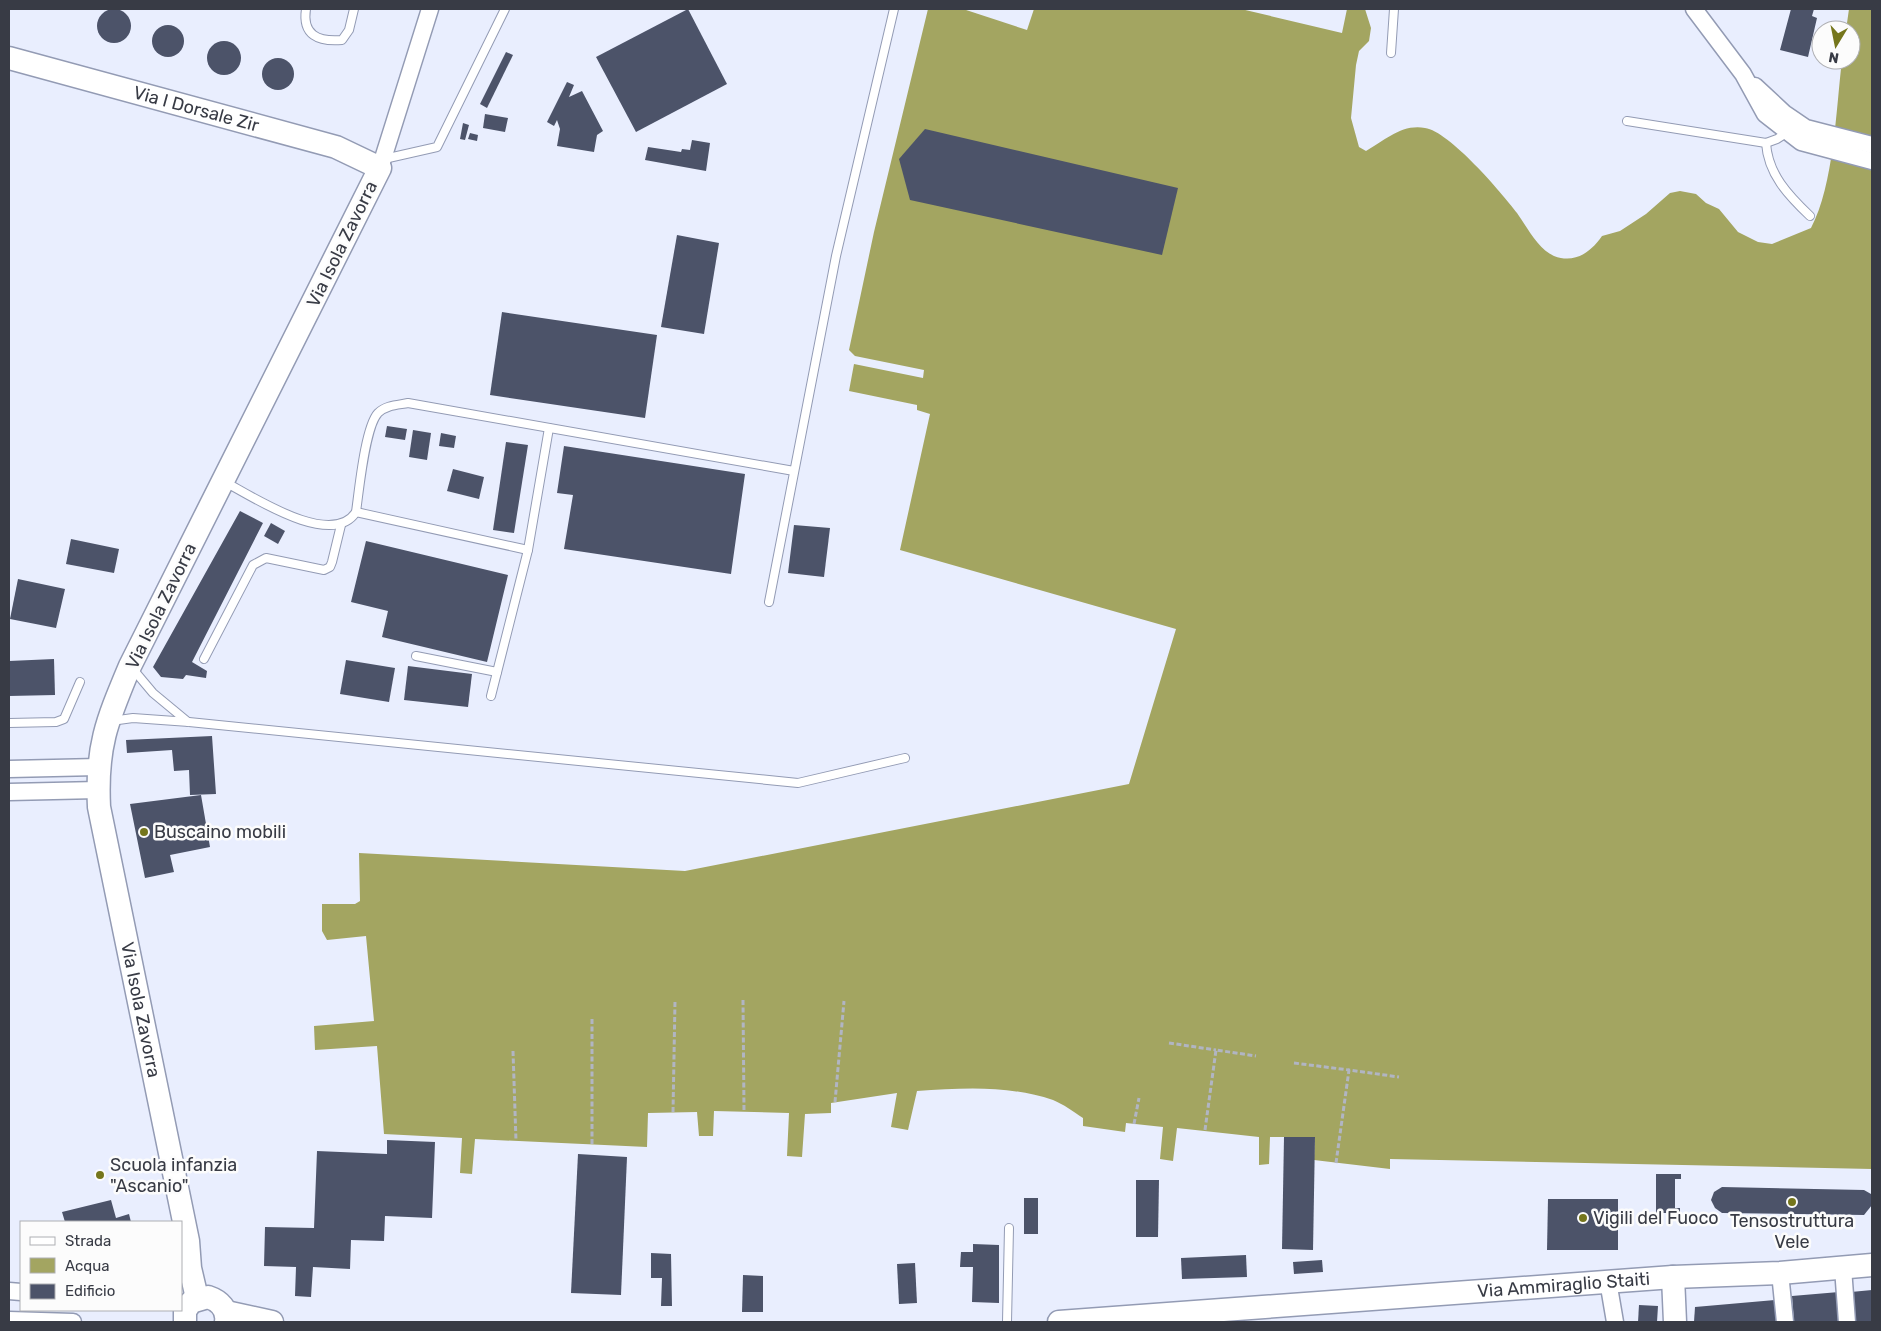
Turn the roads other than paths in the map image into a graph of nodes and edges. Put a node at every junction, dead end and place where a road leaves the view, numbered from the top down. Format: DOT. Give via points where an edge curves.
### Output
graph roads {
  1 [pos="306,9"];
  2 [pos="354,9"];
  3 [pos="430,9"];
  4 [pos="505,9"];
  5 [pos="894,9"];
  6 [pos="1394,9"];
  7 [pos="1694,9"];
  8 [pos="1391,53"];
  9 [pos="9,58"];
  10 [pos="1743,74"];
  11 [pos="1627,121"];
  12 [pos="1788,132"];
  13 [pos="1815,138"];
  14 [pos="1766,142"];
  15 [pos="1872,145"];
  16 [pos="1872,161"];
  17 [pos="382,164"];
  18 [pos="1810,216"];
  19 [pos="549,428"];
  20 [pos="794,471"];
  21 [pos="222,481"];
  22 [pos="356,512"];
  23 [pos="341,525"];
  24 [pos="528,550"];
  25 [pos="769,602"];
  26 [pos="416,656"];
  27 [pos="204,659"];
  28 [pos="130,666"];
  29 [pos="498,672"];
  30 [pos="80,682"];
  31 [pos="491,696"];
  32 [pos="107,722"];
  33 [pos="189,722"];
  34 [pos="9,724"];
  35 [pos="905,758"];
  36 [pos="98,767"];
  37 [pos="9,769"];
  38 [pos="98,790"];
  39 [pos="9,792"];
  40 [pos="1009,1228"];
  41 [pos="188,1241"];
  42 [pos="1872,1265"];
  43 [pos="1843,1268"];
  44 [pos="186,1273"];
  45 [pos="1780,1273"];
  46 [pos="1673,1277"];
  47 [pos="1608,1281"];
  48 [pos="203,1308"];
  49 [pos="1256,1315"];
  50 [pos="9,1320"];
  51 [pos="73,1322"];
  52 [pos="272,1322"];
  53 [pos="1007,1322"];
  54 [pos="1059,1322"];
  55 [pos="1192,1322"];
  56 [pos="1615,1322"];
  57 [pos="1675,1322"];
  58 [pos="1785,1322"];
  59 [pos="1847,1322"];
  1 -- 2 [label="lane" via="304,20 309,30 317,38 329,41 342,40 349,30"];
  3 -- 17 [label="street, Via Isola Zavorra"];
  4 -- 17 [label="lane" via="437,147"];
  5 -- 20 [label="lane" via="836,256"];
  6 -- 8 [label="lane"];
  7 -- 10 [label="street"];
  9 -- 17 [label="main road, Via I Dorsale Zir" via="336,147"];
  10 -- 12 [label="street" via="1765,114"];
  10 -- 13 [label="street"];
  11 -- 14 [label="lane"];
  12 -- 13 [label="street" via="1801,142"];
  12 -- 14 [label="lane"];
  13 -- 15 [label="street"];
  13 -- 16 [label="street"];
  14 -- 18 [label="lane" via="1771,169 1789,196"];
  17 -- 21 [label="main road, Via Isola Zavorra"];
  19 -- 20 [label="lane"];
  19 -- 22 [label="lane" via="408,403 390,406 379,412 371,425"];
  19 -- 24 [label="lane"];
  20 -- 25 [label="lane"];
  21 -- 23 [label="lane" via="293,518 330,526"];
  21 -- 28 [label="main road, Via Isola Zavorra"];
  22 -- 23 [label="lane" via="351,520"];
  22 -- 24 [label="lane"];
  23 -- 27 [label="lane" via="332,562 324,570 266,558 253,565"];
  24 -- 29 [label="lane"];
  26 -- 29 [label="lane"];
  28 -- 32 [label="main road, Via Isola Zavorra"];
  28 -- 33 [label="lane" via="153,693"];
  29 -- 31 [label="lane"];
  30 -- 34 [label="lane" via="64,719"];
  32 -- 33 [label="lane" via="132,718"];
  32 -- 36 [label="main road, Via Isola Zavorra"];
  33 -- 35 [label="lane" via="798,783"];
  36 -- 37 [label="street"];
  36 -- 38 [label="main road, Via Isola Zavorra"];
  38 -- 39 [label="street"];
  38 -- 41 [label="main road, Via Isola Zavorra" via="99,808"];
  40 -- 53 [label="lane"];
  41 -- 44 [label="main road, Via Isola Zavorra"];
  41 -- 48 [label="main road, Via Isola Zavorra"];
  42 -- 43 [label="main road, Via Ammiraglio Staiti"];
  43 -- 45 [label="main road, Via Ammiraglio Staiti"];
  43 -- 59 [label="street"];
  44 -- 48 [label="main road, Via Isola Zavorra"];
  45 -- 46 [label="main road, Via Ammiraglio Staiti"];
  45 -- 58 [label="street"];
  46 -- 47 [label="main road, Via Ammiraglio Staiti"];
  46 -- 57 [label="main road"];
  47 -- 49 [label="main road, Via Ammiraglio Staiti"];
  47 -- 56 [label="street"];
  48 -- 52 [label="main road"];
  49 -- 54 [label="main road"];
  49 -- 55 [label="main road"];
  50 -- 51 [label="street"];
}
